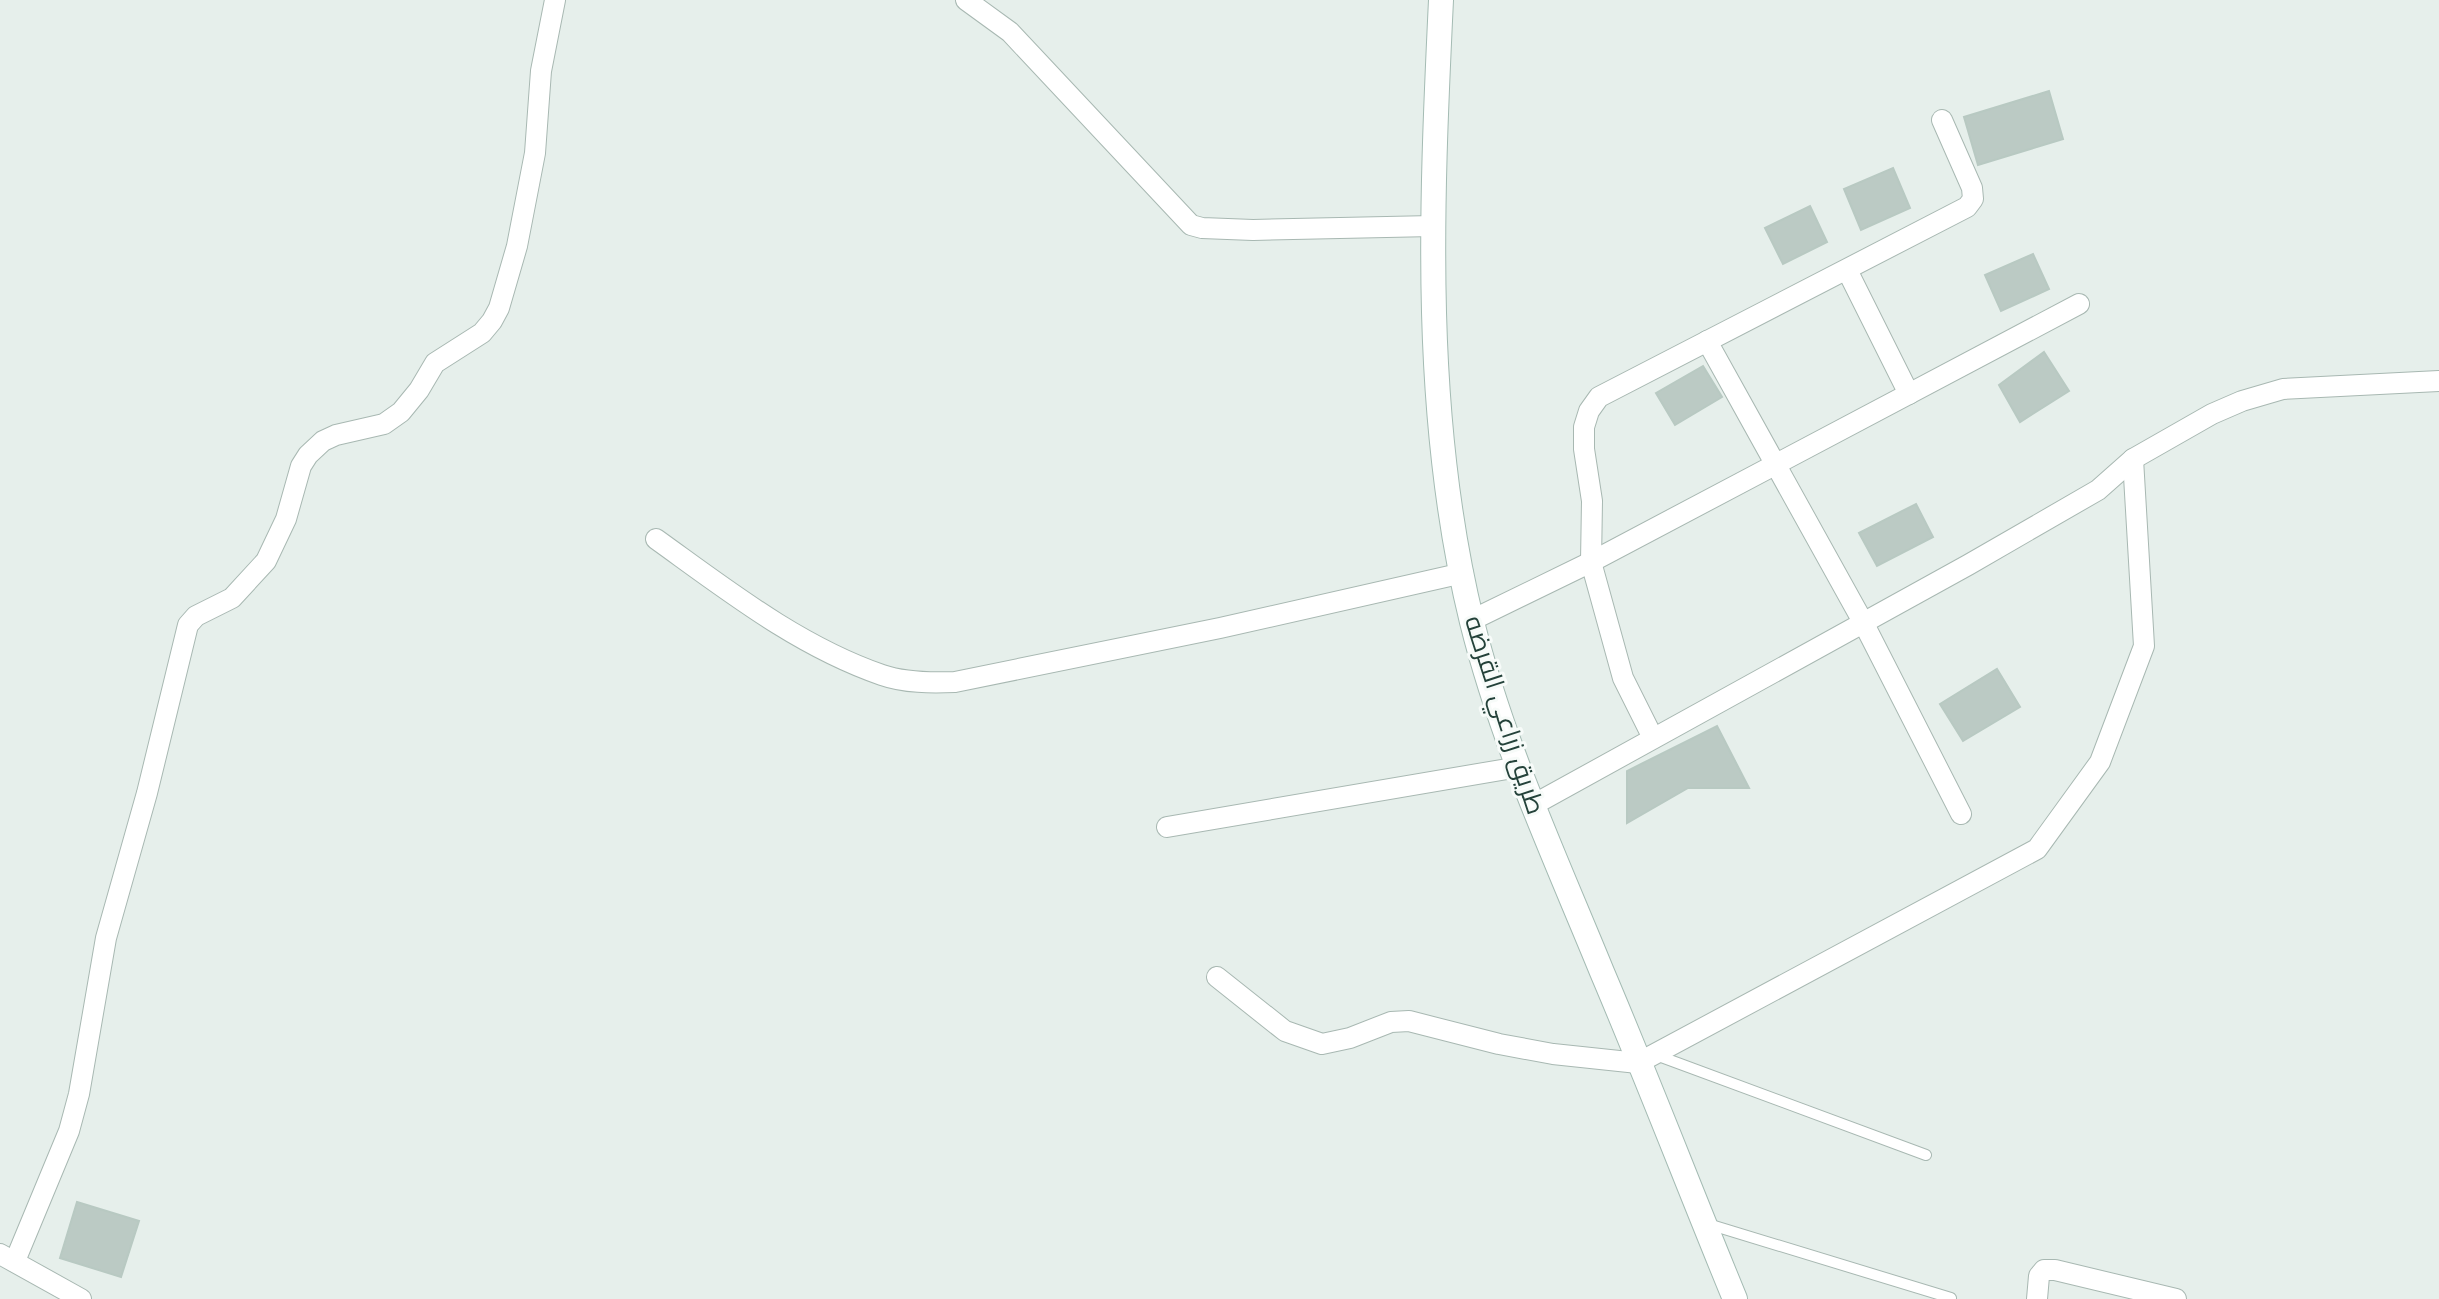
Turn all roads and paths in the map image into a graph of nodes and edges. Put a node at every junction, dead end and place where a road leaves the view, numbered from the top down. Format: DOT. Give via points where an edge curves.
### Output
graph roads {
  1 [pos="555,0"];
  2 [pos="966,0"];
  3 [pos="1441,0"];
  4 [pos="1942,120"];
  5 [pos="1433,226"];
  6 [pos="1847,270"];
  7 [pos="2079,304"];
  8 [pos="1707,341"];
  9 [pos="2439,381"];
  10 [pos="1909,394"];
  11 [pos="2133,459"];
  12 [pos="1775,464"];
  13 [pos="656,539"];
  14 [pos="1591,562"];
  15 [pos="1463,573"];
  16 [pos="1472,620"];
  17 [pos="1863,622"];
  18 [pos="1653,738"];
  19 [pos="1519,767"];
  20 [pos="1533,805"];
  21 [pos="1961,814"];
  22 [pos="1167,827"];
  23 [pos="1217,977"];
  24 [pos="1647,1059"];
  25 [pos="1926,1155"];
  26 [pos="1703,1223"];
  27 [pos="8,1258"];
  28 [pos="1951,1298"];
  29 [pos="81,1299"];
  30 [pos="1735,1299"];
  31 [pos="2037,1299"];
  32 [pos="2176,1299"];
  1 -- 27 [label="street" via="526,201 492,321 435,363 401,412 384,424 323,441 308,455 266,561 232,598 188,625 106,938 69,1131"];
  2 -- 5 [label="street" via="1010,32 1191,225 1253,230"];
  3 -- 5 [label="main road, طريق زراعي القرضه"];
  4 -- 6 [label="street" via="1973,199 1967,207"];
  5 -- 15 [label="main road, طريق زراعي القرضه" via="1435,373"];
  6 -- 8 [label="street"];
  6 -- 10 [label="street"];
  7 -- 10 [label="street"];
  8 -- 12 [label="street"];
  8 -- 14 [label="street" via="1599,397 1589,411 1584,449 1592,501"];
  9 -- 11 [label="street" via="2283,389 2212,414"];
  10 -- 12 [label="street"];
  11 -- 17 [label="street" via="2098,490"];
  11 -- 24 [label="street" via="2144,646 2100,762 2037,849"];
  12 -- 14 [label="street"];
  12 -- 17 [label="street"];
  13 -- 15 [label="street" via="767,618 884,676 920,683 955,682"];
  14 -- 16 [label="street"];
  14 -- 18 [label="street" via="1623,678"];
  15 -- 16 [label="main road, طريق زراعي القرضه"];
  16 -- 19 [label="main road, طريق زراعي القرضه"];
  17 -- 18 [label="street"];
  17 -- 21 [label="street"];
  18 -- 20 [label="street"];
  19 -- 20 [label="main road, طريق زراعي القرضه"];
  19 -- 22 [label="street"];
  20 -- 24 [label="main road, طريق زراعي القرضه"];
  23 -- 24 [label="street" via="1285,1031 1322,1044 1409,1021 1539,1052"];
  24 -- 25 [label="lane"];
  24 -- 26 [label="main road, طريق زراعي القرضه"];
  26 -- 28 [label="lane"];
  26 -- 30 [label="main road, طريق زراعي القرضه"];
  27 -- 29 [label="street"];
  31 -- 32 [label="street" via="2039,1276 2055,1270"];
}
